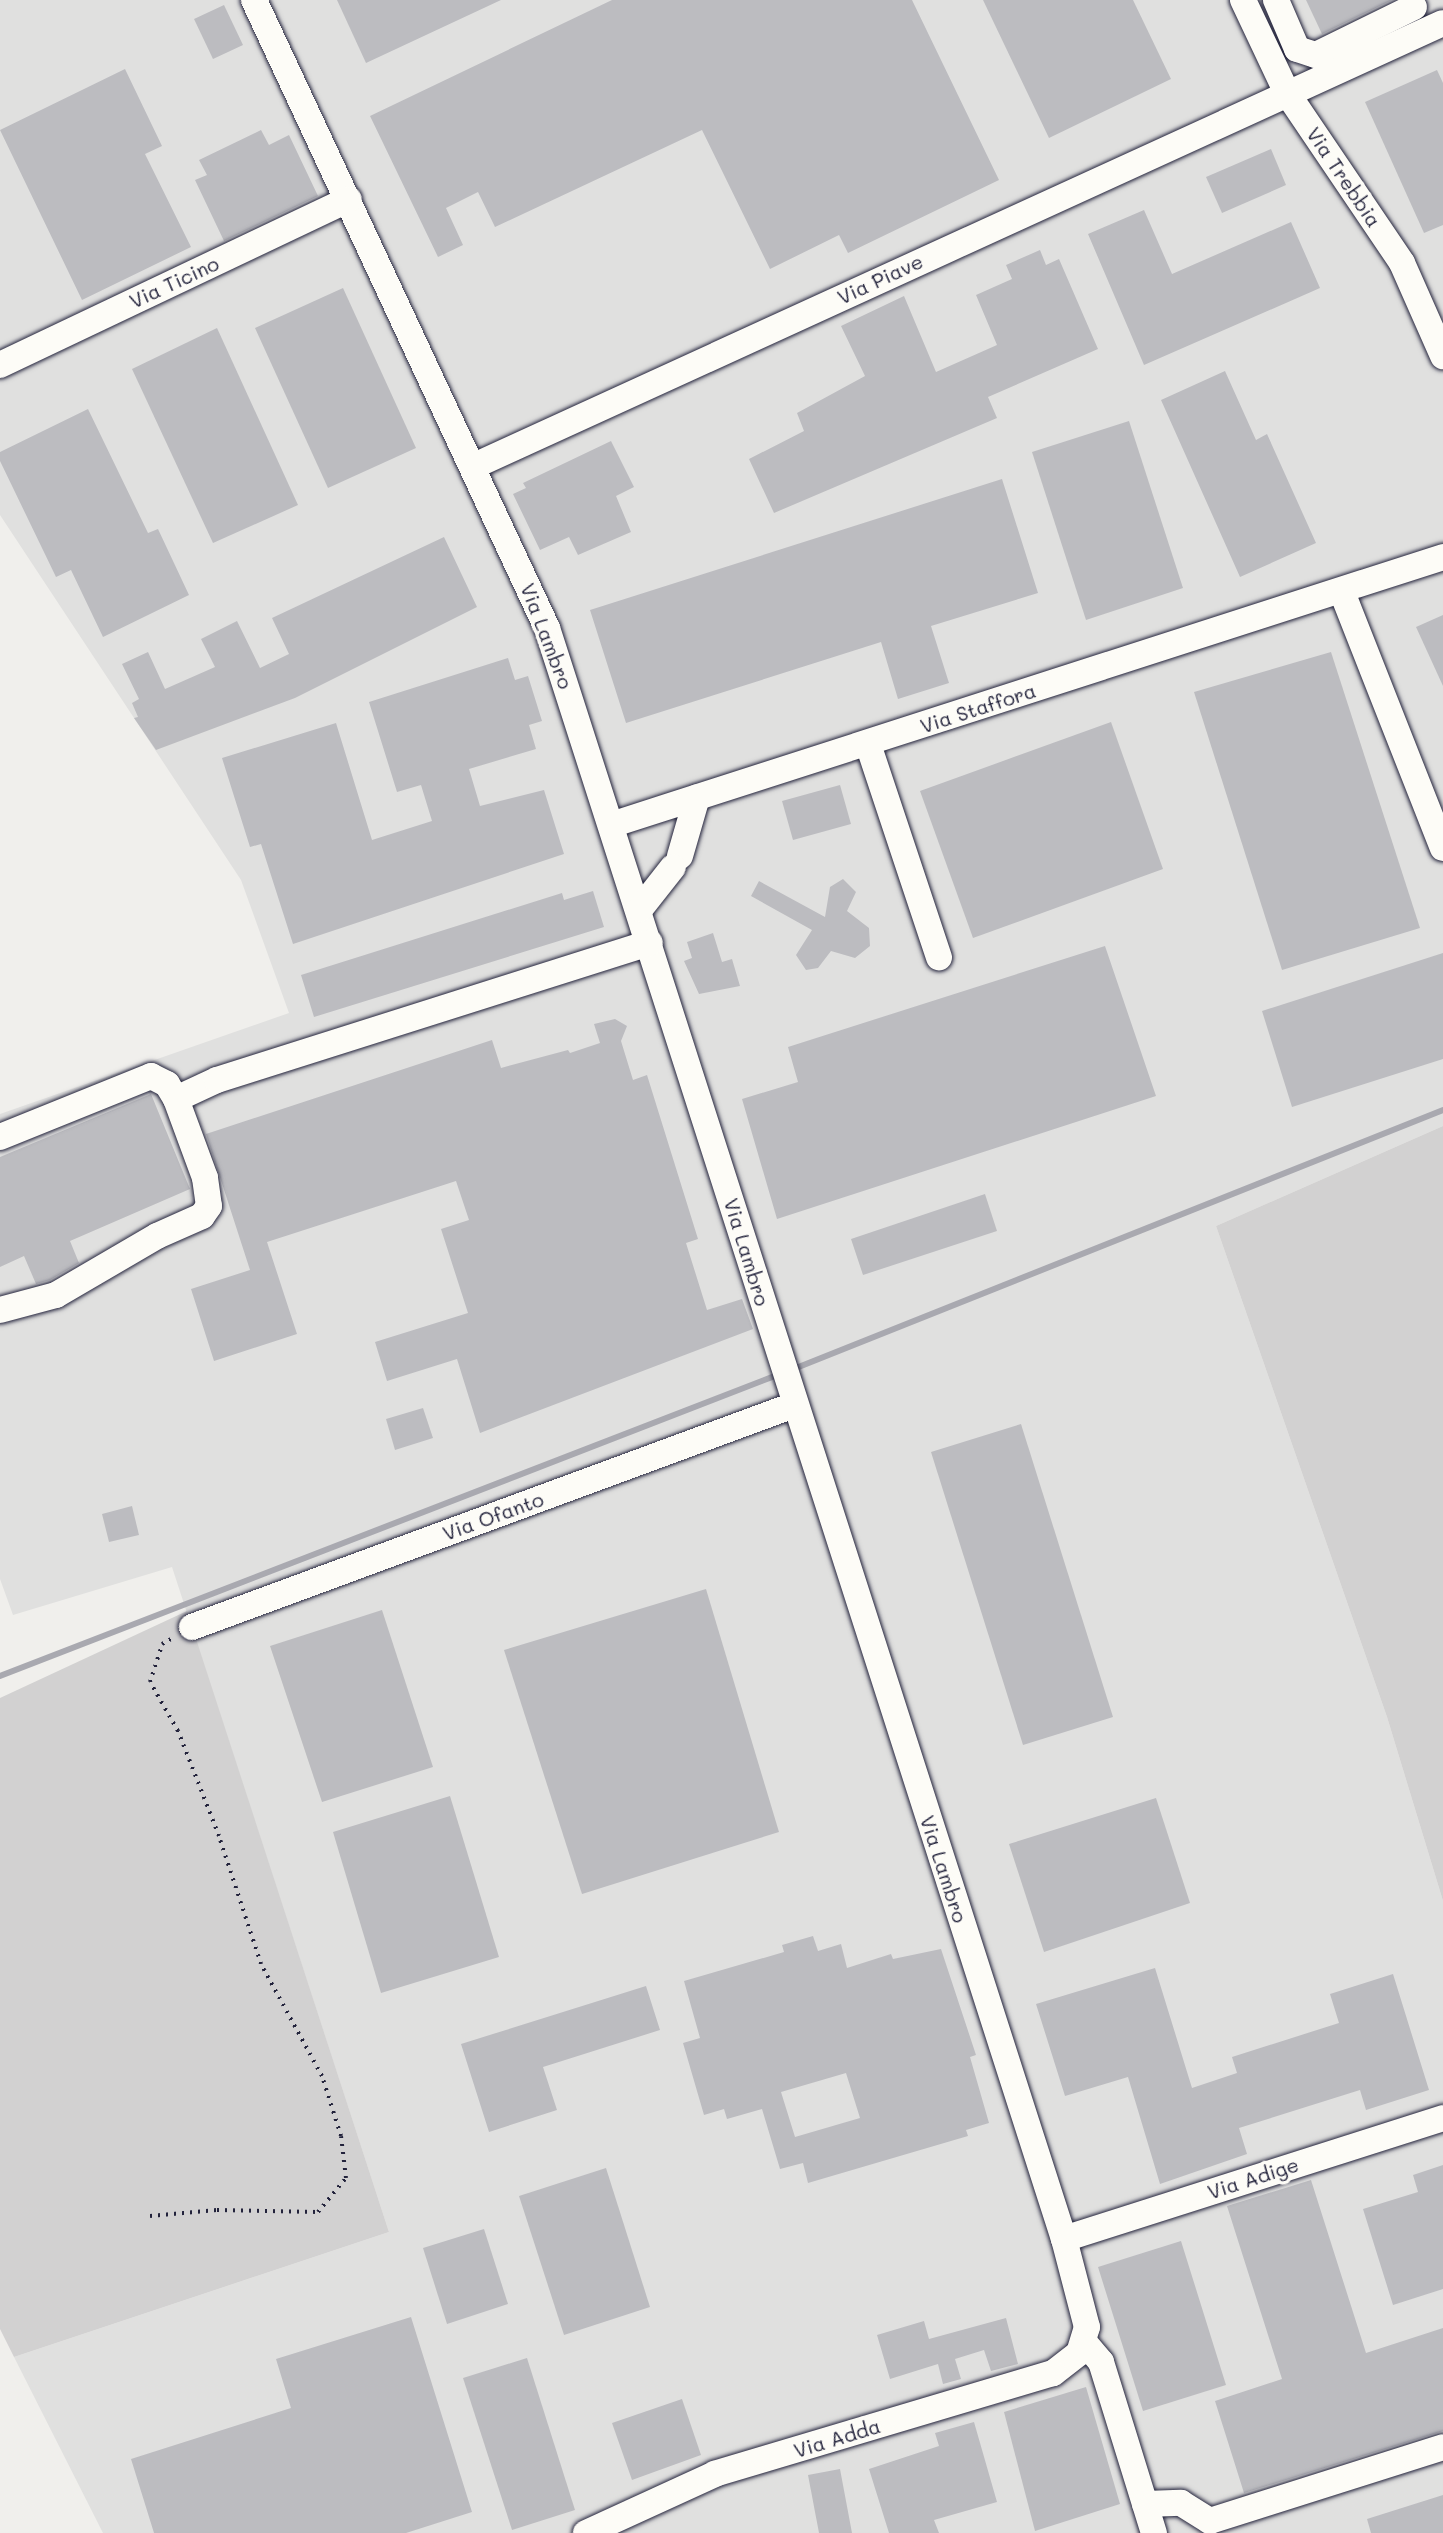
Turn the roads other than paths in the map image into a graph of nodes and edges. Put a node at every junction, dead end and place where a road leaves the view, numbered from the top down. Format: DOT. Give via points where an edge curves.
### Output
graph roads {
  1 [pos="254,0"];
  2 [pos="1243,0"];
  3 [pos="1276,0"];
  4 [pos="1414,7"];
  5 [pos="1443,23"];
  6 [pos="1287,93"];
  7 [pos="349,199"];
  8 [pos="1443,356"];
  9 [pos="0,365"];
  10 [pos="474,466"];
  11 [pos="1443,557"];
  12 [pos="1342,592"];
  13 [pos="868,744"];
  14 [pos="697,797"];
  15 [pos="614,824"];
  16 [pos="1443,848"];
  17 [pos="640,909"];
  18 [pos="650,943"];
  19 [pos="939,958"];
  20 [pos="176,1099"];
  21 [pos="0,1137"];
  22 [pos="0,1310"];
  23 [pos="792,1399"];
  24 [pos="192,1627"];
  25 [pos="1443,2118"];
  26 [pos="1064,2239"];
  27 [pos="1085,2343"];
  28 [pos="1443,2447"];
  29 [pos="1145,2504"];
  30 [pos="586,2533"];
  31 [pos="1154,2533"];
  1 -- 7 [label="street, Via Lambro"];
  2 -- 6 [label="street, Via Trebbia"];
  3 -- 4 [label="street" via="1297,49 1316,55"];
  5 -- 6 [label="street, Via Piave"];
  6 -- 8 [label="street, Via Trebbia" via="1402,263"];
  6 -- 10 [label="street, Via Piave"];
  7 -- 9 [label="street, Via Ticino"];
  7 -- 10 [label="street, Via Lambro"];
  10 -- 15 [label="street, Via Lambro" via="547,628"];
  11 -- 12 [label="street, Via Staffora"];
  12 -- 13 [label="street, Via Staffora"];
  12 -- 16 [label="street"];
  13 -- 14 [label="street, Via Staffora"];
  13 -- 19 [label="street"];
  14 -- 15 [label="street, Via Staffora"];
  14 -- 17 [label="street" via="677,861"];
  15 -- 17 [label="street, Via Lambro"];
  17 -- 18 [label="street, Via Lambro"];
  18 -- 20 [label="street" via="217,1080"];
  18 -- 23 [label="street, Via Lambro"];
  20 -- 21 [label="street" via="167,1084 151,1076"];
  20 -- 22 [label="street" via="205,1178 209,1206 202,1216 56,1295"];
  23 -- 24 [label="street, Via Ofanto"];
  23 -- 26 [label="street, Via Lambro"];
  25 -- 26 [label="street, Via Adige"];
  26 -- 27 [label="street, Via Lambro" via="1085,2314"];
  27 -- 29 [label="street, Via Lambro" via="1101,2362"];
  27 -- 30 [label="street, Via Adda" via="1053,2373 715,2474"];
  28 -- 29 [label="street" via="1210,2521 1181,2503"];
  29 -- 31 [label="street, Via Lambro"];
}
